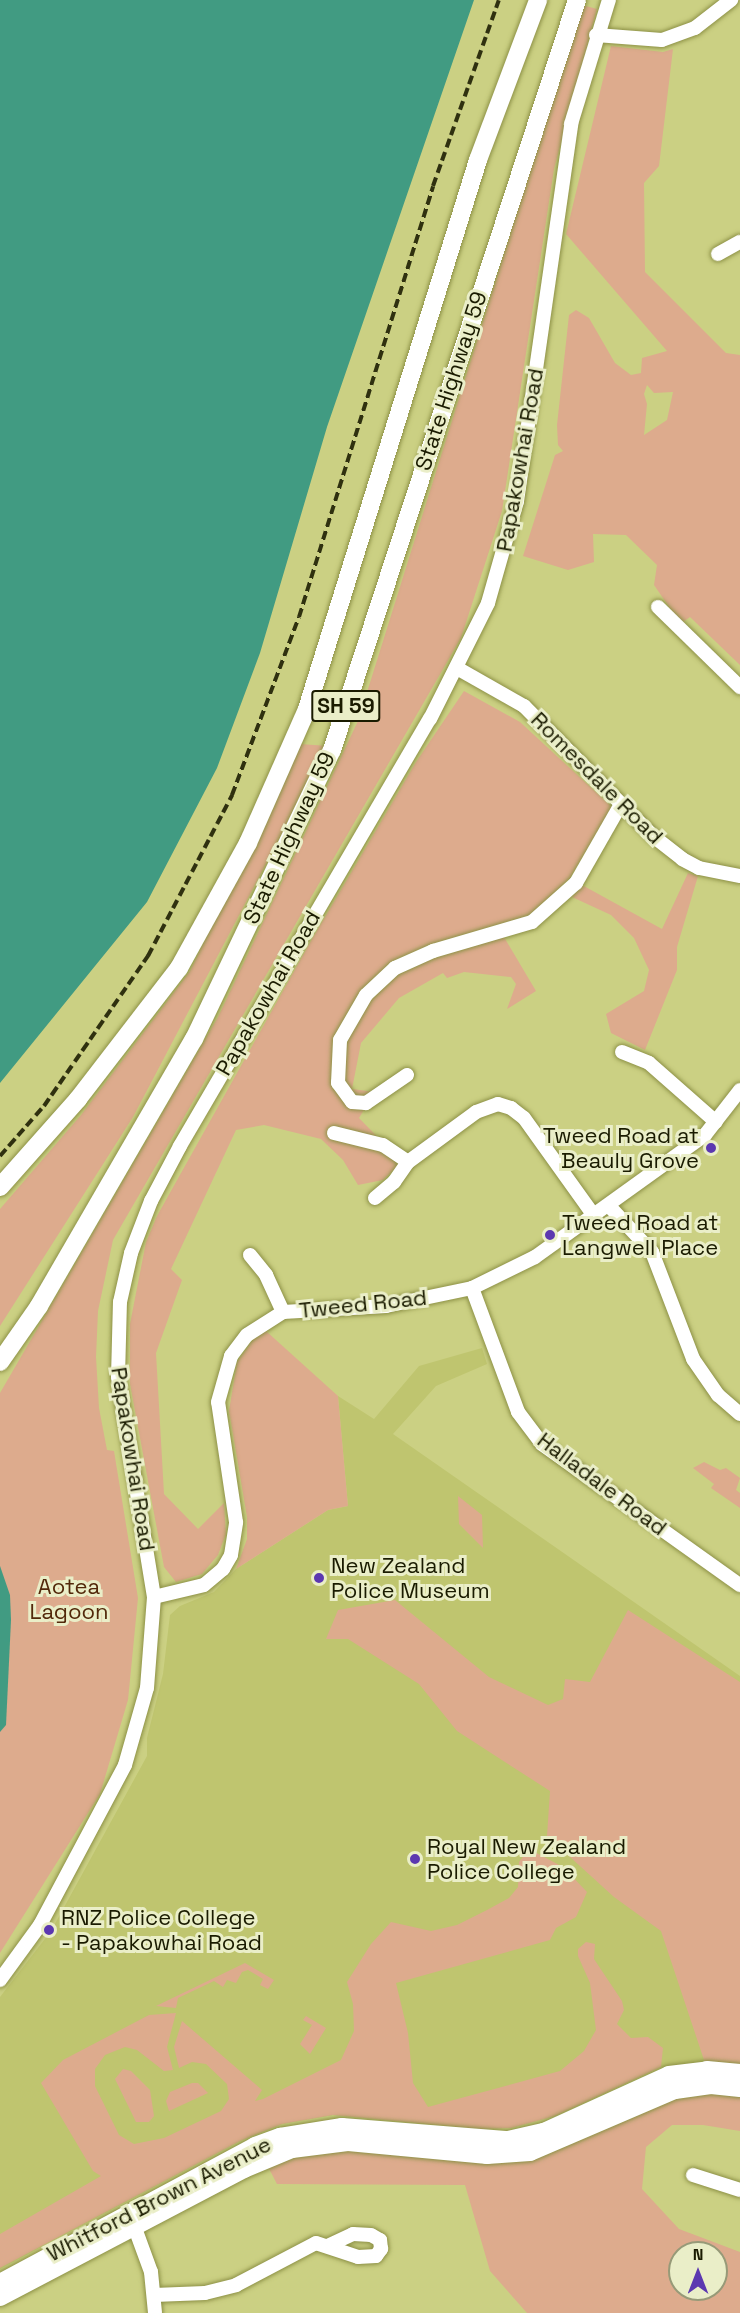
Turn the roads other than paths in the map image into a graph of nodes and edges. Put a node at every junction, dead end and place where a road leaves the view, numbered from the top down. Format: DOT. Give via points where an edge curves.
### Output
graph roads {
  1 [pos="538,0"];
  2 [pos="577,0"];
  3 [pos="609,0"];
  4 [pos="731,0"];
  5 [pos="596,35"];
  6 [pos="740,242"];
  7 [pos="718,254"];
  8 [pos="658,607"];
  9 [pos="457,668"];
  10 [pos="740,687"];
  11 [pos="621,804"];
  12 [pos="740,876"];
  13 [pos="622,1052"];
  14 [pos="407,1075"];
  15 [pos="740,1090"];
  16 [pos="716,1122"];
  17 [pos="334,1133"];
  18 [pos="408,1162"];
  19 [pos="0,1187"];
  20 [pos="375,1198"];
  21 [pos="610,1207"];
  22 [pos="595,1217"];
  23 [pos="250,1255"];
  24 [pos="472,1288"];
  25 [pos="283,1312"];
  26 [pos="0,1362"];
  27 [pos="740,1414"];
  28 [pos="740,1585"];
  29 [pos="154,1598"];
  30 [pos="0,1980"];
  31 [pos="740,2073"];
  32 [pos="740,2088"];
  33 [pos="693,2175"];
  34 [pos="740,2190"];
  35 [pos="132,2219"];
  36 [pos="329,2245"];
  37 [pos="0,2283"];
  38 [pos="154,2295"];
  39 [pos="0,2297"];
  40 [pos="155,2313"];
  1 -- 19 [label="main road, State Highway 59 / SH 59" via="478,160 307,709 248,843 179,968 78,1099"];
  2 -- 26 [label="main road, State Highway 59 / SH 59" via="332,750 194,1039 39,1306"];
  3 -- 5 [label="street, Papakowhai Road"];
  4 -- 5 [label="street" via="695,28 662,40"];
  5 -- 9 [label="street, Papakowhai Road" via="571,124 514,510 488,603"];
  6 -- 7 [label="street"];
  8 -- 10 [label="street"];
  9 -- 11 [label="street, Romesdale Road" via="524,706"];
  9 -- 29 [label="street, Papakowhai Road" via="180,1146 148,1208 131,1253 120,1302 118,1377"];
  11 -- 12 [label="street, Romesdale Road" via="682,859 699,868"];
  11 -- 14 [label="street" via="576,883 532,922 434,951 395,968 366,995 348,1021 338,1047 338,1083 343,1094 352,1102 366,1103"];
  13 -- 16 [label="street" via="649,1063"];
  15 -- 16 [label="street, Tweed Road"];
  16 -- 21 [label="street, Tweed Road" via="705,1135"];
  17 -- 18 [label="street" via="383,1145"];
  18 -- 20 [label="street" via="394,1182"];
  18 -- 22 [label="street" via="476,1112 498,1104 524,1118"];
  21 -- 22 [label="street, Tweed Road"];
  21 -- 27 [label="street" via="652,1252 693,1359 718,1395"];
  22 -- 24 [label="street, Tweed Road" via="535,1257"];
  23 -- 25 [label="street" via="266,1275"];
  24 -- 25 [label="street, Tweed Road" via="386,1306"];
  24 -- 28 [label="street, Halladale Road" via="518,1412 542,1444"];
  25 -- 29 [label="street, Tweed Road" via="238,1344 221,1381 218,1402 236,1522 231,1555 223,1569 204,1585"];
  29 -- 30 [label="street, Papakowhai Road" via="147,1688 125,1764 40,1925"];
  31 -- 35 [label="main road, Whitford Brown Avenue" via="707,2070 669,2075 544,2132 508,2140 342,2127 303,2131 255,2146"];
  32 -- 35 [label="main road, Whitford Brown Avenue" via="701,2086 675,2090 555,2144 518,2153 487,2155 348,2142 305,2146 268,2157"];
  33 -- 34 [label="street"];
  35 -- 37 [label="main road, Whitford Brown Avenue"];
  35 -- 38 [label="street"];
  35 -- 39 [label="main road, Whitford Brown Avenue"];
  36 -- 38 [label="street" via="316,2243 300,2249 259,2274 223,2289"];
  38 -- 40 [label="street"];
}
